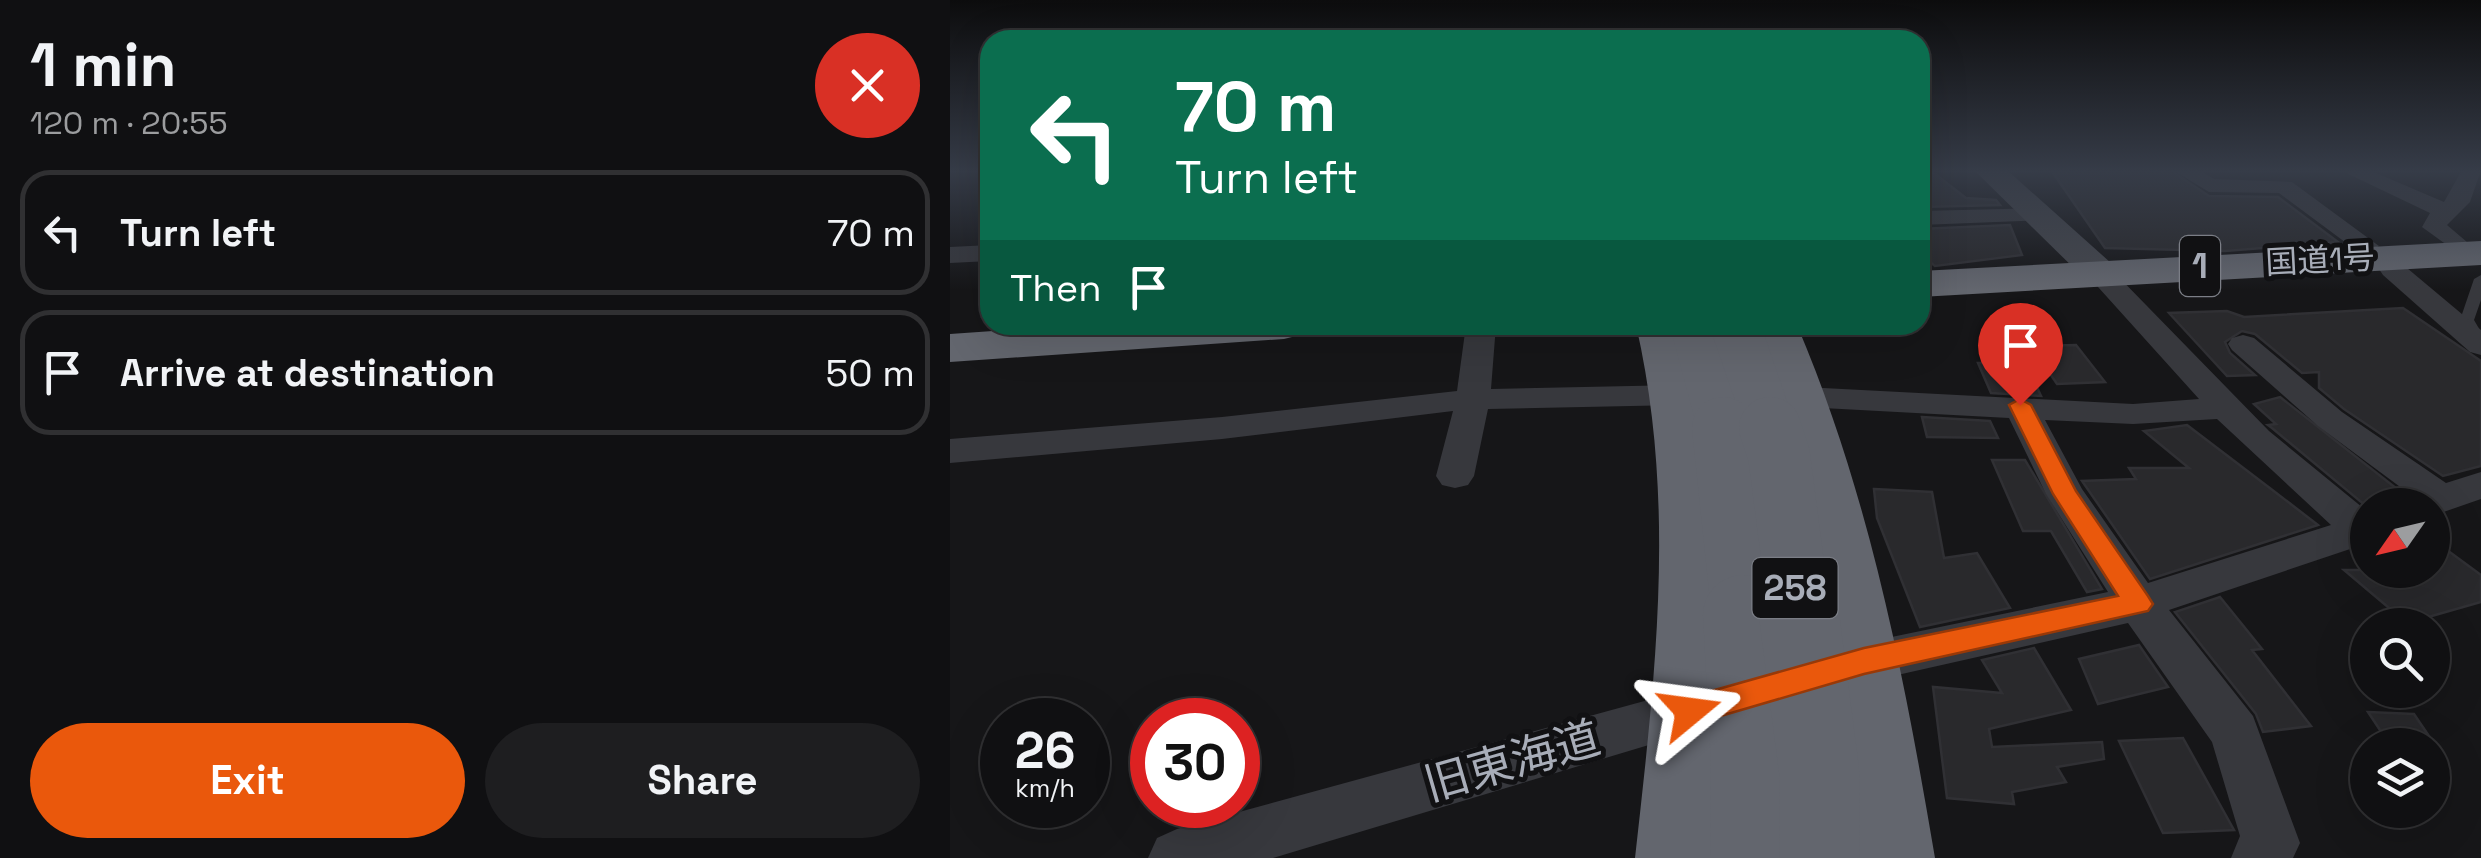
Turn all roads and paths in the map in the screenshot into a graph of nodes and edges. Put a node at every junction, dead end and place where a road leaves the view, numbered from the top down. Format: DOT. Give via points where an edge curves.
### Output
graph roads {
  1 [pos="2036,210"];
  2 [pos="2315,210"];
  3 [pos="2443,210"];
  4 [pos="2448,212"];
  5 [pos="2041,214"];
  6 [pos="1930,218"];
  7 [pos="2366,246"];
  8 [pos="980,254"];
  9 [pos="950,255"];
  10 [pos="2477,262"];
  11 [pos="2392,269"];
  12 [pos="2098,271"];
  13 [pos="1930,283"];
  14 [pos="1139,335"];
  15 [pos="1480,335"];
  16 [pos="1662,335"];
  17 [pos="1699,335"];
  18 [pos="1738,335"];
  19 [pos="1778,335"];
  20 [pos="2243,344"];
  21 [pos="2481,345"];
  22 [pos="950,348"];
  23 [pos="1678,395"];
  24 [pos="1804,397"];
  25 [pos="1472,399"];
  26 [pos="2020,405"];
  27 [pos="2222,408"];
  28 [pos="950,451"];
  29 [pos="1455,476"];
  30 [pos="2481,485"];
  31 [pos="2415,488"];
  32 [pos="2450,496"];
  33 [pos="2350,517"];
  34 [pos="2350,534"];
  35 [pos="2138,604"];
  36 [pos="1864,661"];
  37 [pos="1690,711"];
  38 [pos="1178,858"];
  39 [pos="1680,858"];
  40 [pos="1750,858"];
  41 [pos="1820,858"];
  42 [pos="1890,858"];
  43 [pos="2260,858"];
  1 -- 5 [label="street"];
  2 -- 7 [label="street"];
  3 -- 4 [label="street"];
  4 -- 10 [label="street" via="2434,227"];
  5 -- 6 [label="street"];
  5 -- 12 [label="street"];
  8 -- 9 [label="street"];
  10 -- 12 [label="highway, 国道1号 / 1"];
  10 -- 21 [label="lane" via="2466,320"];
  11 -- 21 [label="street"];
  12 -- 13 [label="highway, 国道1号 / 1"];
  12 -- 27 [label="street"];
  14 -- 22 [label="highway"];
  15 -- 25 [label="street"];
  16 -- 23 [label="highway"];
  17 -- 40 [label="highway, 258, bridge" via="1732,456 1754,766"];
  18 -- 41 [label="highway, 258, bridge" via="1778,455 1818,770"];
  19 -- 24 [label="highway"];
  20 -- 31 [label="street"];
  23 -- 25 [label="street"];
  23 -- 37 [label="highway" via="1690,470"];
  24 -- 26 [label="street"];
  24 -- 36 [label="highway"];
  25 -- 28 [label="street"];
  25 -- 29 [label="street"];
  26 -- 27 [label="street" via="2133,414"];
  26 -- 35 [label="street" via="2065,494"];
  27 -- 33 [label="street" via="2297,480"];
  30 -- 32 [label="street"];
  34 -- 35 [label="street, 旧東海道"];
  35 -- 36 [label="street, 旧東海道"];
  35 -- 43 [label="street" via="2235,732 2270,842"];
  36 -- 37 [label="street, 旧東海道"];
  36 -- 42 [label="highway"];
  37 -- 38 [label="street, 旧東海道"];
  37 -- 39 [label="highway"];
}
